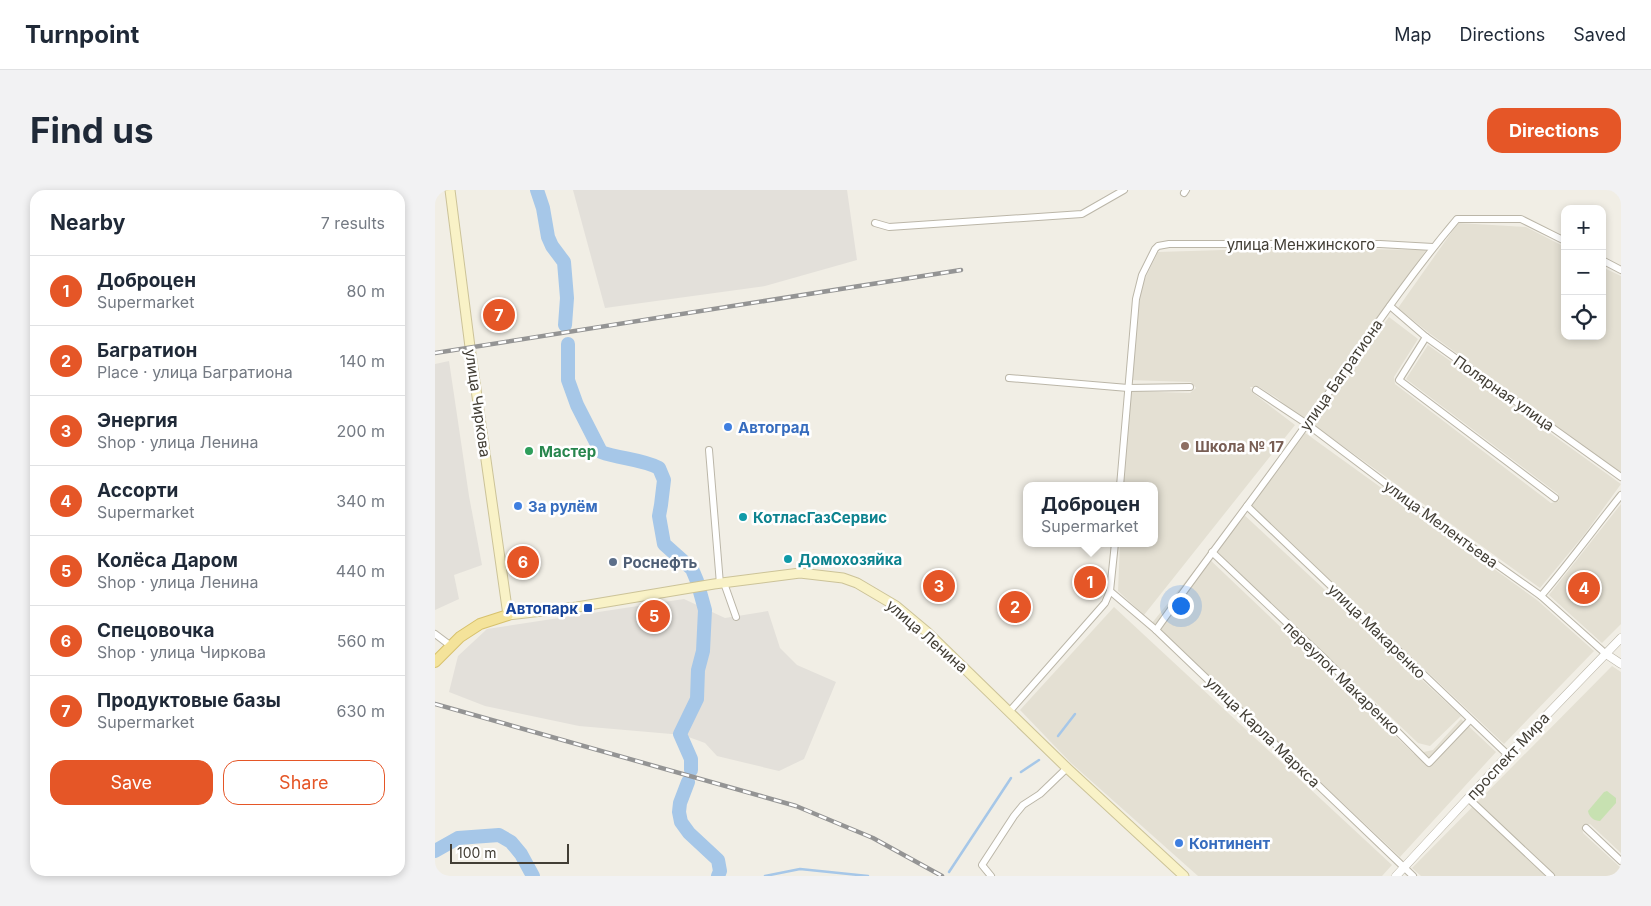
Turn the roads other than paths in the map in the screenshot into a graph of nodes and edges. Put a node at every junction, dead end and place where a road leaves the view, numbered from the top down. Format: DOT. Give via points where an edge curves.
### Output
graph roads {
  1 [pos="450,190"];
  2 [pos="1124,190"];
  3 [pos="875,223"];
  4 [pos="1561,239"];
  5 [pos="1433,247"];
  6 [pos="1606,262"];
  7 [pos="1621,270"];
  8 [pos="1389,306"];
  9 [pos="1426,337"];
  10 [pos="1009,378"];
  11 [pos="1190,387"];
  12 [pos="1127,388"];
  13 [pos="1256,390"];
  14 [pos="1307,424"];
  15 [pos="709,450"];
  16 [pos="1621,477"];
  17 [pos="1120,482"];
  18 [pos="1621,495"];
  19 [pos="1555,498"];
  20 [pos="1247,506"];
  21 [pos="1115,547"];
  22 [pos="1212,552"];
  23 [pos="722,583"];
  24 [pos="1110,591"];
  25 [pos="1541,596"];
  26 [pos="508,615"];
  27 [pos="736,617"];
  28 [pos="1156,630"];
  29 [pos="435,634"];
  30 [pos="1621,638"];
  31 [pos="451,646"];
  32 [pos="1606,654"];
  33 [pos="435,662"];
  34 [pos="1621,664"];
  35 [pos="1009,712"];
  36 [pos="1470,720"];
  37 [pos="1508,756"];
  38 [pos="1067,768"];
  39 [pos="1469,798"];
  40 [pos="1587,828"];
  41 [pos="1621,861"];
  42 [pos="1404,867"];
  43 [pos="991,876"];
  44 [pos="1183,876"];
  45 [pos="1396,876"];
  46 [pos="1413,876"];
  47 [pos="1551,876"];
  1 -- 26 [label="main road, улица Чиркова"];
  2 -- 3 [label="street" via="1081,214 889,226"];
  4 -- 5 [label="street, улица Багратиона" via="1521,219 1457,219"];
  5 -- 8 [label="street, улица Багратиона"];
  5 -- 12 [label="street, улица Менжинского" via="1381,244 1158,246 1136,299"];
  6 -- 7 [label="street"];
  8 -- 9 [label="street, Полярная улица"];
  8 -- 14 [label="street, улица Багратиона"];
  9 -- 16 [label="street, Полярная улица"];
  9 -- 19 [label="street" via="1399,380"];
  10 -- 12 [label="street"];
  11 -- 12 [label="street"];
  12 -- 17 [label="street"];
  13 -- 14 [label="street, улица Мелентьева"];
  14 -- 20 [label="street, улица Багратиона"];
  14 -- 25 [label="street, улица Мелентьева"];
  15 -- 23 [label="street"];
  18 -- 25 [label="street"];
  20 -- 22 [label="street, улица Багратиона"];
  20 -- 36 [label="street, улица Макаренко"];
  21 -- 24 [label="street"];
  22 -- 28 [label="street, улица Багратиона"];
  22 -- 36 [label="street, переулок Макаренко" via="1429,763"];
  23 -- 26 [label="main road, улица Ленина"];
  23 -- 27 [label="street"];
  23 -- 35 [label="main road, улица Ленина" via="800,572 857,583 896,606"];
  24 -- 28 [label="street, улица Карла Маркса"];
  24 -- 35 [label="street" via="1105,603"];
  25 -- 32 [label="street, улица Мелентьева"];
  26 -- 31 [label="main road, улица Ленина" via="480,624"];
  28 -- 42 [label="street, улица Карла Маркса"];
  29 -- 31 [label="street"];
  30 -- 32 [label="street, проспект Мира"];
  31 -- 33 [label="main road, улица Ленина"];
  32 -- 34 [label="street, улица Мелентьева"];
  32 -- 37 [label="street, проспект Мира"];
  35 -- 38 [label="main road, улица Ленина"];
  36 -- 37 [label="street, улица Макаренко"];
  37 -- 39 [label="street, проспект Мира"];
  38 -- 43 [label="street" via="1014,816 981,865"];
  38 -- 44 [label="main road, улица Ленина"];
  39 -- 42 [label="street, проспект Мира"];
  39 -- 47 [label="street"];
  40 -- 41 [label="street"];
  42 -- 45 [label="street, проспект Мира"];
  42 -- 46 [label="street, улица Карла Маркса"];
}
